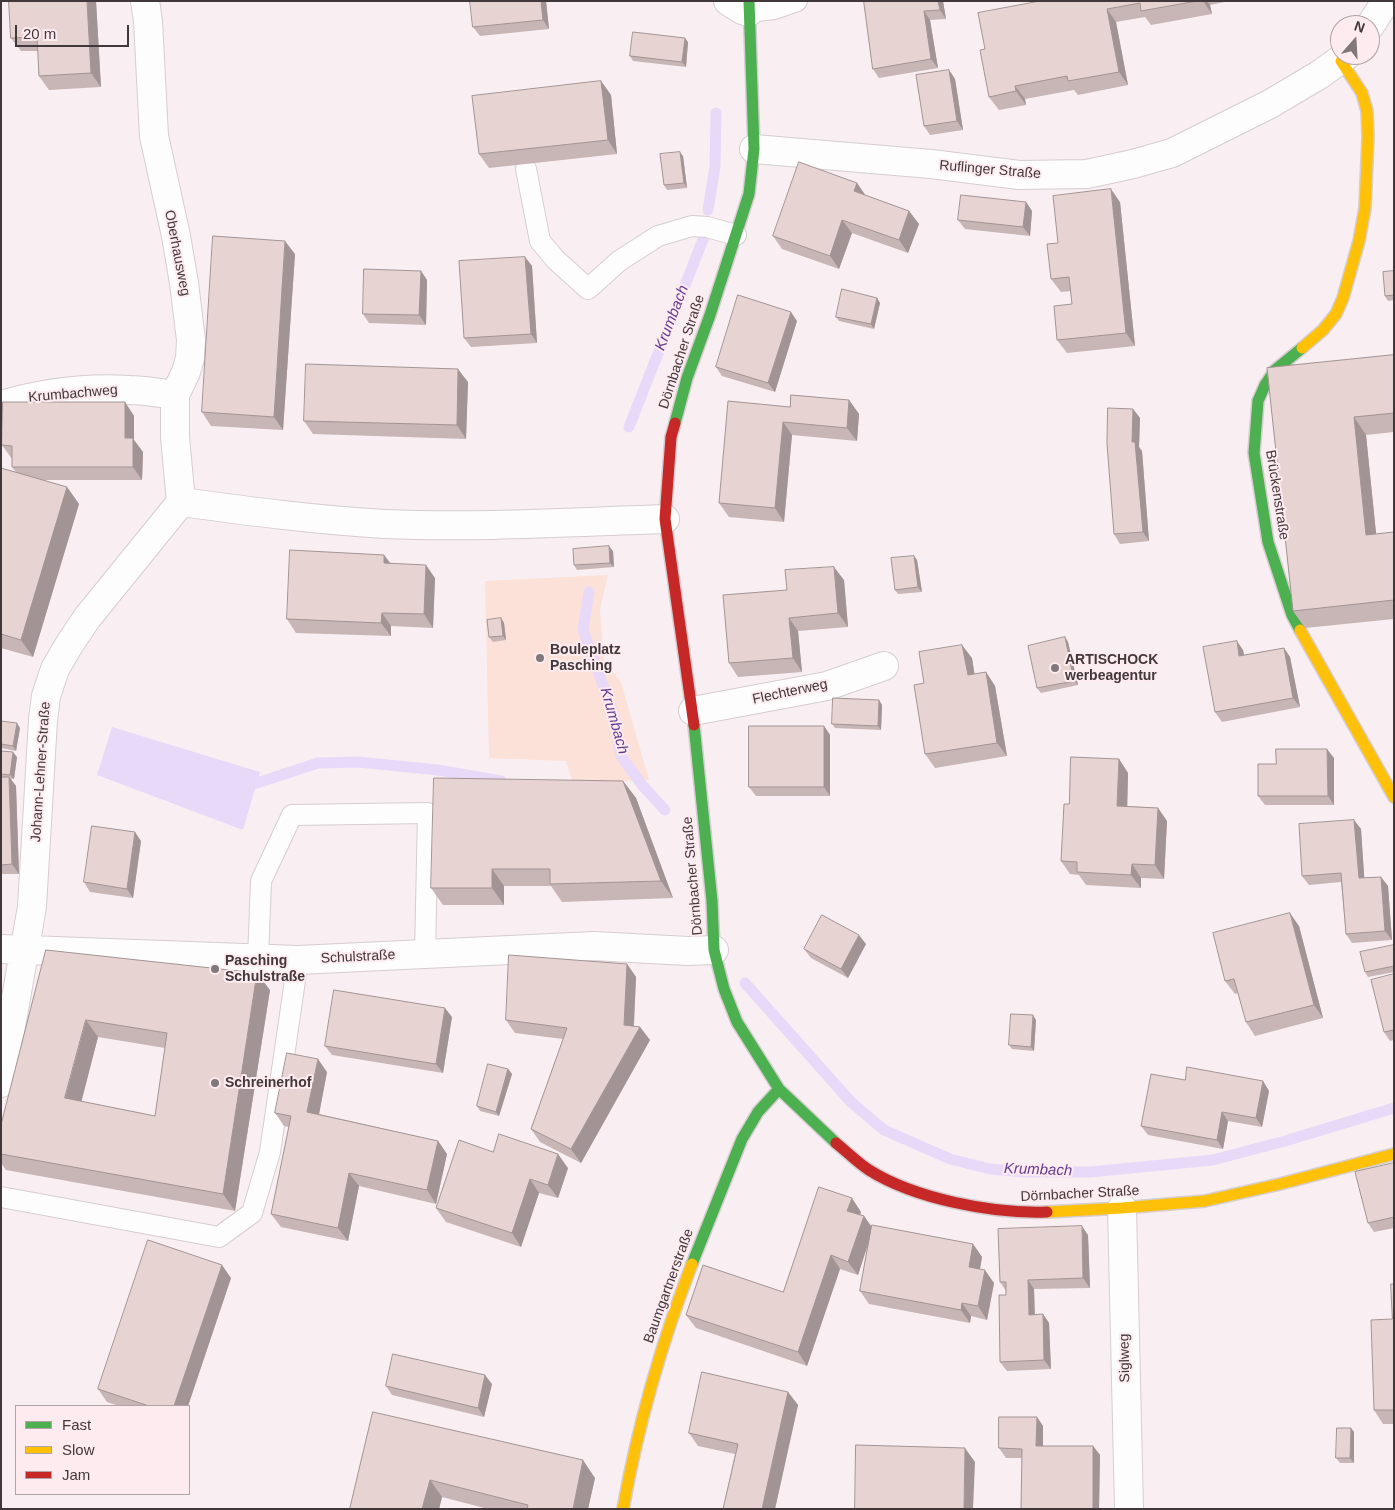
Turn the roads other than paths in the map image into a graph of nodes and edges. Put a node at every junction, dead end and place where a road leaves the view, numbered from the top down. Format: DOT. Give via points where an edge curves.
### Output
graph roads {
  1 [pos="145,1"];
  2 [pos="797,1"];
  3 [pos="1386,1"];
  4 [pos="742,5"];
  5 [pos="1377,15"];
  6 [pos="1333,65"];
  7 [pos="1347,65"];
  8 [pos="754,150"];
  9 [pos="526,169"];
  10 [pos="736,235"];
  11 [pos="175,395"];
  12 [pos="1,404"];
  13 [pos="181,502"];
  14 [pos="665,519"];
  15 [pos="884,666"];
  16 [pos="693,711"];
  17 [pos="1394,797"];
  18 [pos="14,948"];
  19 [pos="714,950"];
  20 [pos="426,954"];
  21 [pos="258,958"];
  22 [pos="298,960"];
  23 [pos="1,1083"];
  24 [pos="779,1089"];
  25 [pos="1394,1154"];
  26 [pos="1,1197"];
  27 [pos="1122,1208"];
  28 [pos="623,1509"];
  29 [pos="1129,1509"];
  1 -- 11 [label="street, Oberhausweg" via="154,136 177,245 191,340 186,372"];
  2 -- 4 [label="lane" via="774,9"];
  3 -- 5 [label="street"];
  4 -- 8 [label="street, Dörnbacher Straße"];
  6 -- 8 [label="street, Ruflinger Straße" via="1270,104 1172,153 1087,174 1019,175 931,164"];
  7 -- 17 [label="street, Brückenstraße" via="1362,93 1368,137 1365,208 1359,241 1336,314 1323,330 1275,370 1265,384 1258,401 1254,453 1268,542 1292,615"];
  8 -- 10 [label="street, Dörnbacher Straße" via="749,194"];
  9 -- 10 [label="lane" via="540,242 588,289 658,236 692,226"];
  10 -- 14 [label="street, Dörnbacher Straße" via="687,378 671,437"];
  11 -- 12 [label="street, Krumbachweg" via="128,390 75,391"];
  11 -- 13 [label="street, Oberhausweg"];
  13 -- 14 [label="street" via="384,524 475,526"];
  13 -- 18 [label="street, Johann-Lehner-Straße" via="87,618 55,669 46,696 43,720 32,907"];
  14 -- 16 [label="street, Dörnbacher Straße"];
  15 -- 16 [label="street, Flechterweg" via="827,686"];
  16 -- 19 [label="street, Dörnbacher Straße"];
  18 -- 21 [label="street, Schulstraße"];
  18 -- 23 [label="street, Johann-Lehner-Straße"];
  19 -- 20 [label="street, Schulstraße" via="594,946"];
  19 -- 24 [label="street, Dörnbacher Straße" via="737,1022"];
  20 -- 21 [label="lane" via="428,813 292,815 261,881"];
  20 -- 22 [label="street, Schulstraße"];
  21 -- 22 [label="street, Schulstraße"];
  22 -- 26 [label="lane" via="270,1152 252,1213 219,1237"];
  24 -- 27 [label="street, Dörnbacher Straße" via="869,1170 906,1188 944,1201 1022,1213"];
  24 -- 28 [label="street, Baumgartnerstraße" via="756,1114 742,1139 687,1278 639,1431"];
  25 -- 27 [label="street, Dörnbacher Straße" via="1204,1201"];
  27 -- 29 [label="street, Siglweg"];
}
